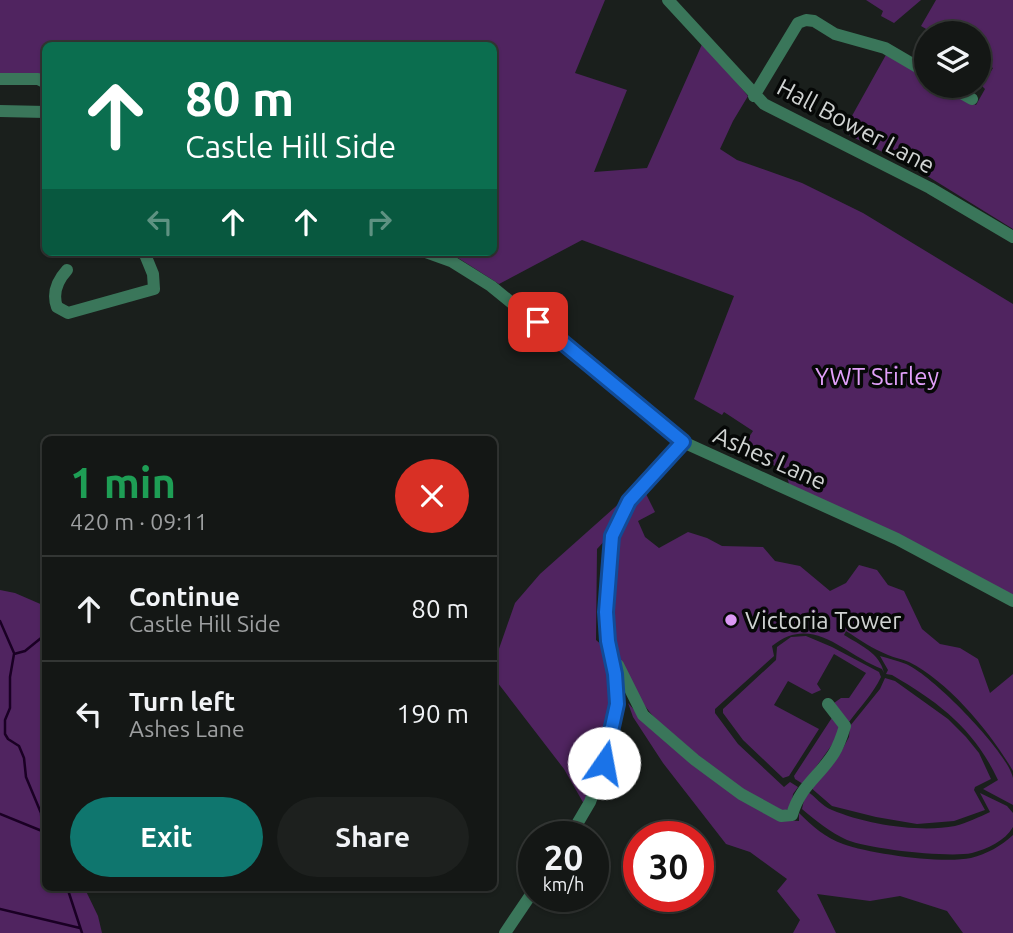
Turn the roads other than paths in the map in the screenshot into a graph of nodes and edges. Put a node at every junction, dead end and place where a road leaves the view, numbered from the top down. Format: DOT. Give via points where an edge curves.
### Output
graph roads {
  1 [pos="668,0"];
  2 [pos="914,65"];
  3 [pos="0,79"];
  4 [pos="42,81"];
  5 [pos="754,96"];
  6 [pos="0,111"];
  7 [pos="42,112"];
  8 [pos="1013,237"];
  9 [pos="146,256"];
  10 [pos="437,256"];
  11 [pos="67,270"];
  12 [pos="683,442"];
  13 [pos="1013,601"];
  14 [pos="611,657"];
  15 [pos="828,704"];
  16 [pos="579,821"];
  17 [pos="519,912"];
  18 [pos="505,933"];
  1 -- 5 [label="street, Hall Bower Lane"];
  2 -- 5 [label="street" via="885,48 835,34 806,20 798,23"];
  3 -- 4 [label="street"];
  5 -- 8 [label="street, Hall Bower Lane"];
  6 -- 7 [label="street"];
  9 -- 11 [label="street" via="154,289 68,313 57,307 54,299"];
  10 -- 12 [label="street, Ashes Lane" via="501,294"];
  12 -- 13 [label="street, Ashes Lane" via="897,539"];
  12 -- 14 [label="street" via="629,501 612,536 606,612"];
  14 -- 15 [label="street" via="643,715 741,794 782,816 792,815 804,787 840,741 845,726"];
  14 -- 16 [label="street" via="617,704 604,763"];
  17 -- 18 [label="street"];
}
